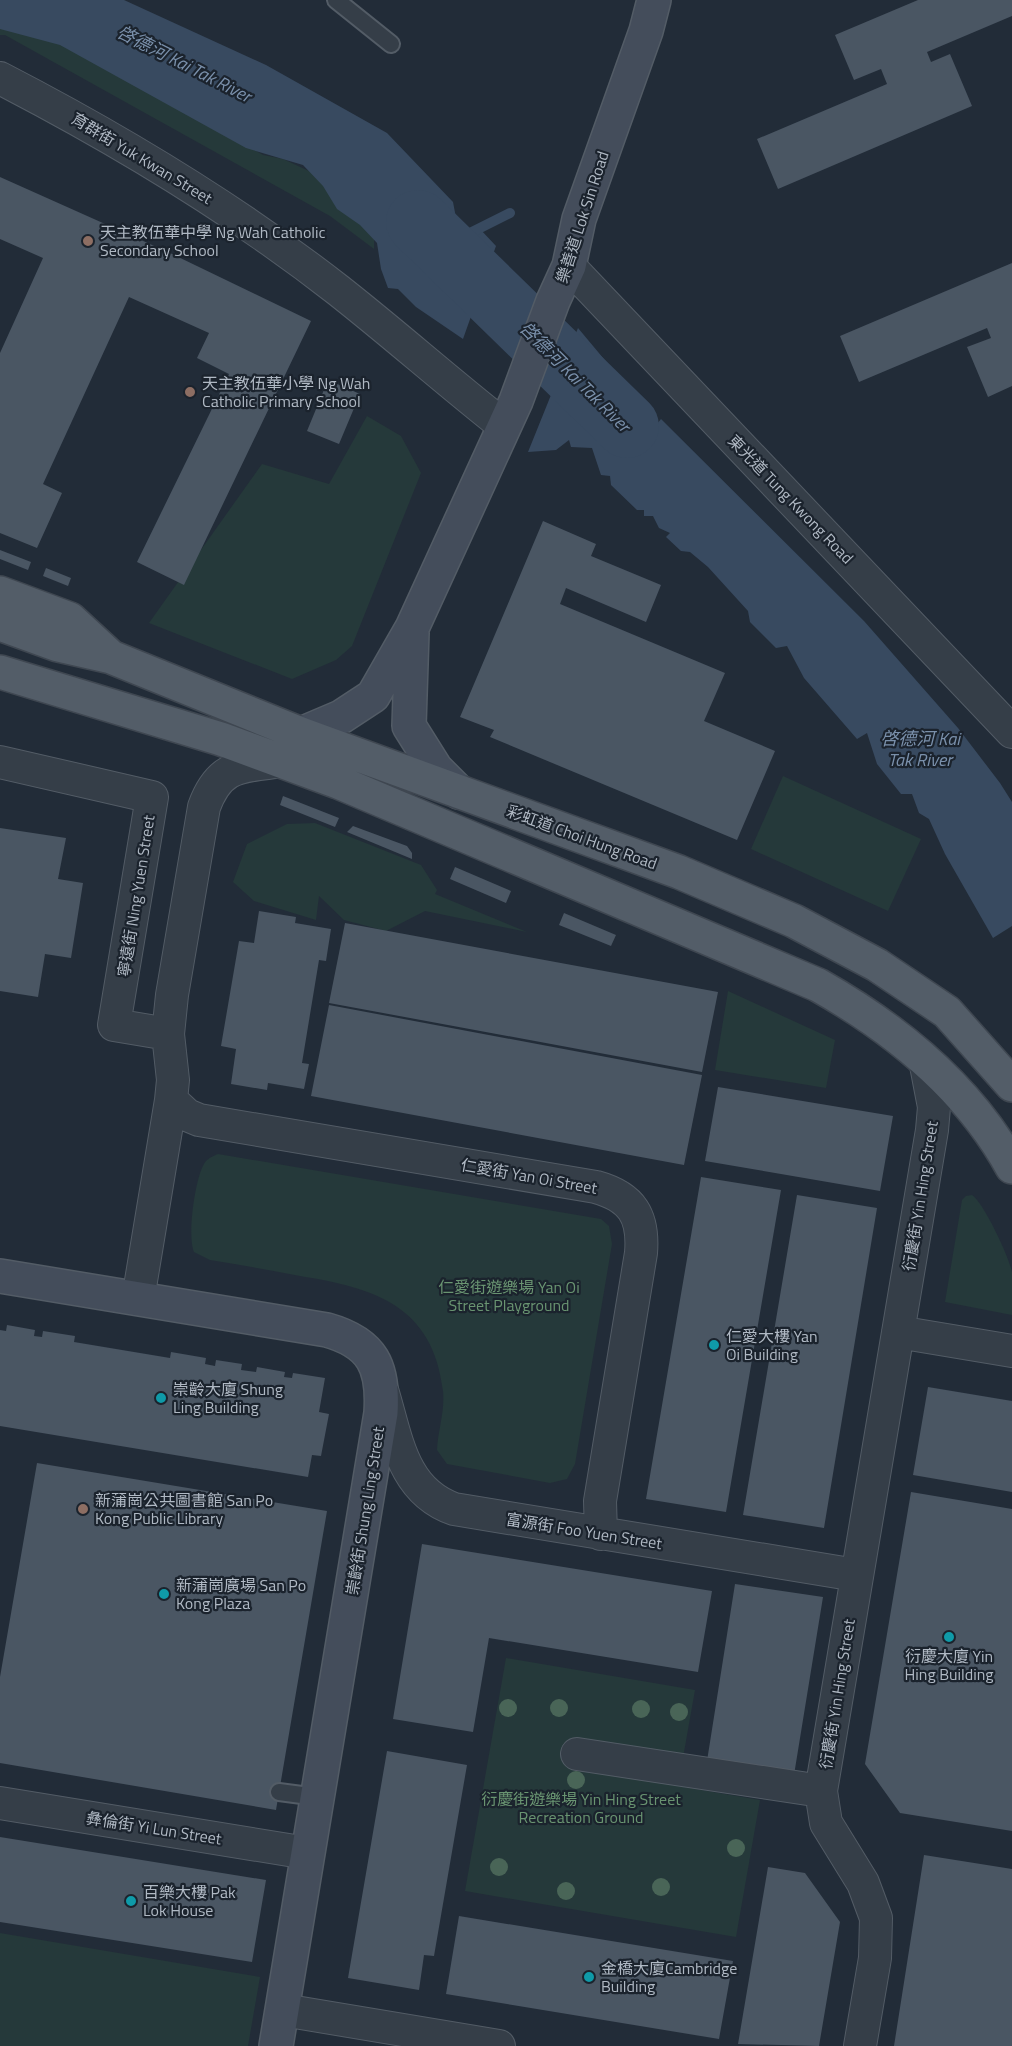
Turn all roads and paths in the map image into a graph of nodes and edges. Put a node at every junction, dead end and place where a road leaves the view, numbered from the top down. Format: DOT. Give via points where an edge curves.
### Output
graph roads {
  1 [pos="336,0"];
  2 [pos="654,0"];
  3 [pos="391,44"];
  4 [pos="0,78"];
  5 [pos="569,266"];
  6 [pos="510,413"];
  7 [pos="0,593"];
  8 [pos="0,624"];
  9 [pos="412,628"];
  10 [pos="111,657"];
  11 [pos="0,672"];
  12 [pos="1012,732"];
  13 [pos="301,734"];
  14 [pos="283,761"];
  15 [pos="0,762"];
  16 [pos="459,792"];
  17 [pos="168,1034"];
  18 [pos="925,1060"];
  19 [pos="1012,1085"];
  20 [pos="171,1100"];
  21 [pos="1012,1167"];
  22 [pos="0,1276"];
  23 [pos="138,1299"];
  24 [pos="898,1332"];
  25 [pos="1012,1352"];
  26 [pos="383,1393"];
  27 [pos="601,1534"];
  28 [pos="856,1575"];
  29 [pos="577,1754"];
  30 [pos="821,1791"];
  31 [pos="279,1792"];
  32 [pos="317,1797"];
  33 [pos="0,1803"];
  34 [pos="307,1853"];
  35 [pos="283,2010"];
  36 [pos="276,2046"];
  37 [pos="499,2046"];
  38 [pos="860,2046"];
  1 -- 3 [label="lane"];
  2 -- 5 [label="street, 樂善道 Lok Sin Road" via="579,219"];
  4 -- 6 [label="street, 育群街 Yuk Kwan Street" via="79,119 233,214"];
  5 -- 6 [label="street, 樂善道 Lok Sin Road"];
  5 -- 12 [label="street, 東光道 Tung Kwong Road"];
  6 -- 9 [label="street, 樂善道 Lok Sin Road"];
  7 -- 10 [label="main road" via="70,619"];
  8 -- 10 [label="main road" via="58,645"];
  9 -- 13 [label="street, 樂善道 Lok Sin Road" via="373,696 341,717"];
  9 -- 16 [label="street, 樂善道 Lok Sin Road" via="409,726 436,769"];
  10 -- 13 [label="main road, 彩虹道 Choi Hung Road"];
  11 -- 14 [label="main road"];
  13 -- 16 [label="main road, 彩虹道 Choi Hung Road"];
  14 -- 17 [label="street" via="226,773 211,788 204,807"];
  14 -- 18 [label="main road" via="818,985 857,1007"];
  15 -- 17 [label="street, 寧遠街 Ning Yuen Street" via="152,797 114,1025"];
  16 -- 19 [label="main road, 彩虹道 Choi Hung Road" via="679,872 794,921 867,960 947,1012"];
  17 -- 20 [label="street"];
  18 -- 21 [label="main road" via="985,1124"];
  18 -- 24 [label="street, 衍慶街 Yin Hing Street" via="933,1095 932,1130"];
  20 -- 23 [label="street"];
  20 -- 27 [label="street, 仁愛街 Yan Oi Street" via="199,1120 596,1187 628,1204 641,1226 642,1253 600,1501"];
  22 -- 23 [label="street, 崇齡街 Shung Ling Street"];
  23 -- 26 [label="street, 崇齡街 Shung Ling Street" via="345,1335 374,1359"];
  24 -- 25 [label="street"];
  24 -- 28 [label="street, 衍慶街 Yin Hing Street"];
  26 -- 27 [label="street, 富源街 Foo Yuen Street" via="409,1472 437,1503"];
  26 -- 32 [label="street, 崇齡街 Shung Ling Street"];
  27 -- 28 [label="street, 富源街 Foo Yuen Street"];
  28 -- 30 [label="street, 衍慶街 Yin Hing Street"];
  29 -- 30 [label="street"];
  30 -- 38 [label="street, 衍慶街 Yin Hing Street" via="826,1823 863,1883 876,1918 875,1958"];
  31 -- 32 [label="lane"];
  32 -- 34 [label="street, 崇齡街 Shung Ling Street"];
  33 -- 34 [label="street, 彝倫街 Yi Lun Street"];
  34 -- 35 [label="street, 崇齡街 Shung Ling Street"];
  35 -- 36 [label="street, 崇齡街 Shung Ling Street"];
  35 -- 37 [label="street"];
}
